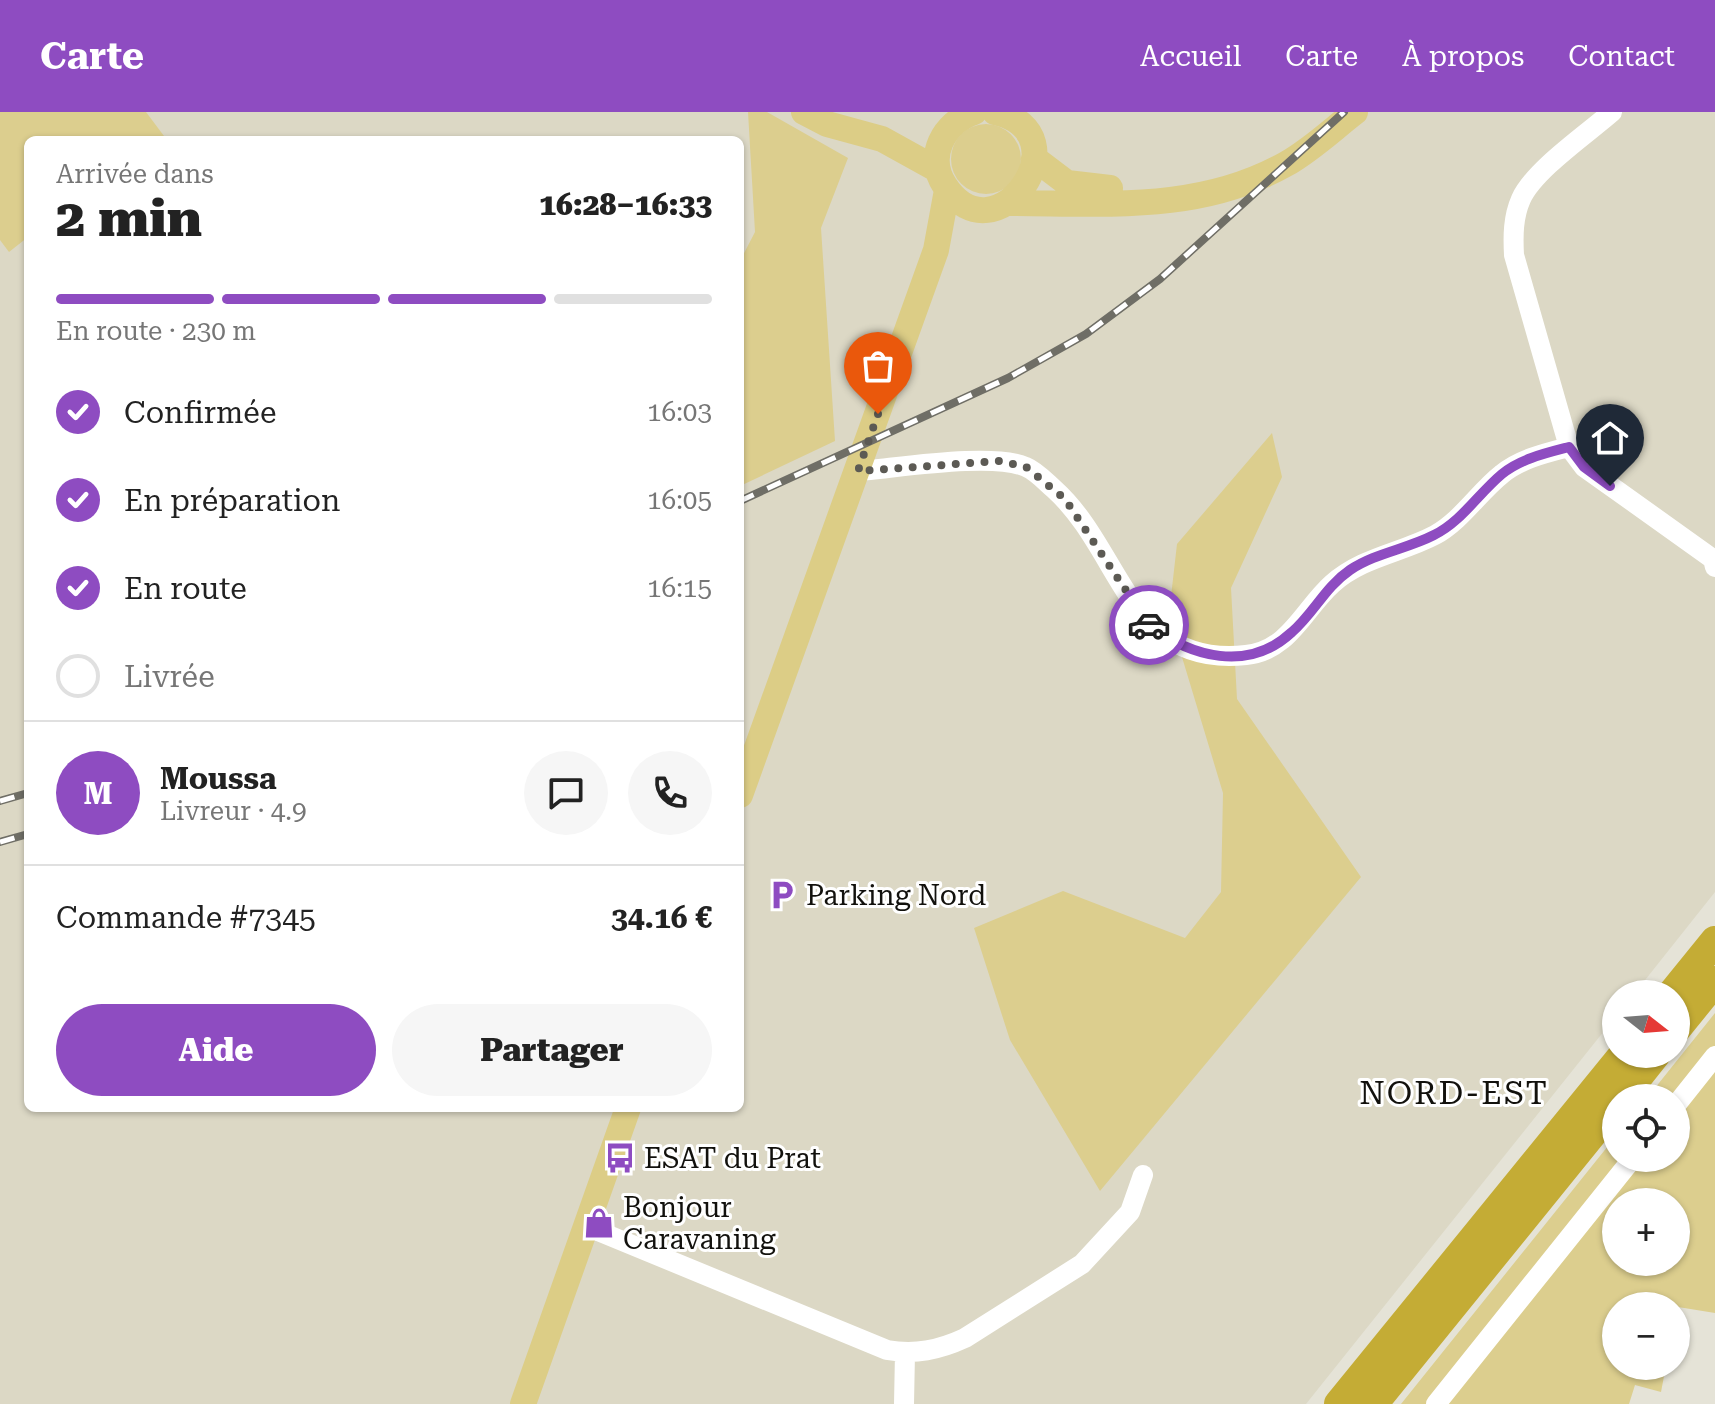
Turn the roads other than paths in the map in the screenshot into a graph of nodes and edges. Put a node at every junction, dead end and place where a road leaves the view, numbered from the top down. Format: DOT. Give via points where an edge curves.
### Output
graph roads {
  1 [pos="804,112"];
  2 [pos="974,112"];
  3 [pos="1328,112"];
  4 [pos="1355,112"];
  5 [pos="1612,112"];
  6 [pos="1009,115"];
  7 [pos="944,135"];
  8 [pos="882,139"];
  9 [pos="1034,158"];
  10 [pos="943,180"];
  11 [pos="1009,203"];
  12 [pos="976,207"];
  13 [pos="936,250"];
  14 [pos="1569,447"];
  15 [pos="858,471"];
  16 [pos="1715,567"];
  17 [pos="744,784"];
  18 [pos="1715,941"];
  19 [pos="1683,980"];
  20 [pos="1715,981"];
  21 [pos="1690,1012"];
  22 [pos="1715,1056"];
  23 [pos="1613,1068"];
  24 [pos="1645,1068"];
  25 [pos="1632,1084"];
  26 [pos="1690,1087"];
  27 [pos="627,1112"];
  28 [pos="1602,1121"];
  29 [pos="1622,1172"];
  30 [pos="1143,1175"];
  31 [pos="586,1226"];
  32 [pos="905,1353"];
  33 [pos="523,1404"];
  34 [pos="904,1404"];
  35 [pos="1339,1404"];
  36 [pos="1373,1404"];
  37 [pos="1436,1404"];
  1 -- 8 [label="main road"];
  2 -- 7 [label="main road"];
  3 -- 9 [label="main road" via="1273,155 1230,176 1195,183 1079,187 1056,178"];
  4 -- 11 [label="main road" via="1288,163 1254,180 1198,196 1134,205"];
  5 -- 14 [label="street" via="1535,180 1521,198 1513,230 1514,255"];
  6 -- 9 [label="main road" via="1032,144"];
  7 -- 8 [label="main road"];
  7 -- 10 [label="main road" via="939,146"];
  8 -- 10 [label="main road"];
  9 -- 11 [label="main road" via="1028,184"];
  10 -- 12 [label="main road" via="960,201"];
  10 -- 13 [label="main road"];
  11 -- 12 [label="main road"];
  12 -- 13 [label="main road"];
  13 -- 15 [label="main road"];
  14 -- 15 [label="street" via="1537,455 1504,472 1436,535 1353,568 1330,585 1293,632 1271,646 1250,655 1219,657 1170,641 1144,621 1080,518 1026,467 1000,461"];
  14 -- 16 [label="street" via="1584,467 1713,559"];
  15 -- 17 [label="main road"];
  18 -- 19 [label="highway"];
  20 -- 21 [label="highway"];
  22 -- 26 [label="street"];
  23 -- 35 [label="highway"];
  24 -- 25 [label="highway"];
  27 -- 31 [label="main road"];
  28 -- 36 [label="highway"];
  29 -- 37 [label="street"];
  30 -- 32 [label="street" via="1130,1212 1082,1264 965,1338"];
  31 -- 32 [label="street"];
  31 -- 33 [label="main road"];
  32 -- 34 [label="street"];
}
